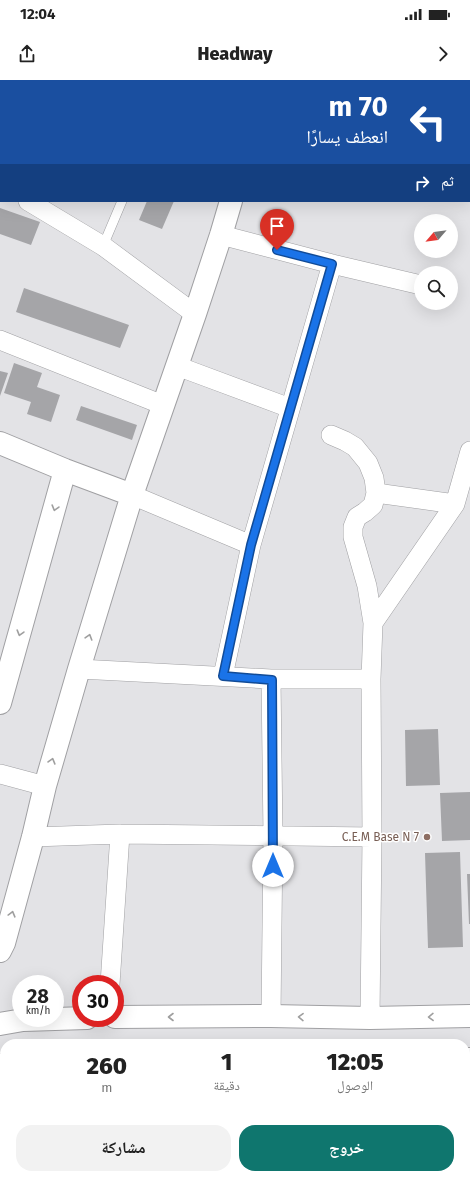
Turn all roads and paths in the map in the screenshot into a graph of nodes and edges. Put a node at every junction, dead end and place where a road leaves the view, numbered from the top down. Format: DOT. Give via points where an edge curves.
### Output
graph roads {
  1 [pos="30,202"];
  2 [pos="122,202"];
  3 [pos="231,202"];
  4 [pos="221,235"];
  5 [pos="103,246"];
  6 [pos="332,264"];
  7 [pos="414,283"];
  8 [pos="195,314"];
  9 [pos="0,340"];
  10 [pos="177,366"];
  11 [pos="163,405"];
  12 [pos="290,408"];
  13 [pos="331,435"];
  14 [pos="0,443"];
  15 [pos="470,451"];
  16 [pos="65,470"];
  17 [pos="376,493"];
  18 [pos="132,495"];
  19 [pos="455,504"];
  20 [pos="251,545"];
  21 [pos="373,623"];
  22 [pos="79,669"];
  23 [pos="223,676"];
  24 [pos="371,679"];
  25 [pos="272,680"];
  26 [pos="0,703"];
  27 [pos="0,774"];
  28 [pos="45,786"];
  29 [pos="120,834"];
  30 [pos="273,836"];
  31 [pos="33,837"];
  32 [pos="372,837"];
  33 [pos="0,951"];
  34 [pos="111,975"];
  35 [pos="271,1016"];
  36 [pos="470,1016"];
  37 [pos="124,1017"];
  38 [pos="72,1018"];
  39 [pos="370,1018"];
  40 [pos="0,1024"];
  1 -- 5 [label="street"];
  2 -- 5 [label="lane"];
  3 -- 4 [label="street"];
  4 -- 6 [label="street"];
  4 -- 8 [label="street"];
  5 -- 8 [label="street"];
  6 -- 7 [label="street"];
  6 -- 12 [label="street"];
  8 -- 10 [label="street"];
  9 -- 11 [label="street"];
  10 -- 11 [label="street"];
  10 -- 12 [label="street"];
  11 -- 18 [label="street"];
  12 -- 20 [label="street"];
  13 -- 17 [label="street" via="355,447 368,463"];
  14 -- 16 [label="street"];
  15 -- 19 [label="street"];
  16 -- 18 [label="street"];
  16 -- 26 [label="street, one-way"];
  17 -- 19 [label="street"];
  17 -- 21 [label="street" via="373,505 357,517 353,527 353,537 367,586"];
  18 -- 20 [label="street"];
  22 -- 18 [label="street, one-way"];
  19 -- 21 [label="street"];
  20 -- 23 [label="street"];
  21 -- 24 [label="street"];
  22 -- 23 [label="street"];
  28 -- 22 [label="street, one-way"];
  23 -- 25 [label="street"];
  24 -- 25 [label="street"];
  24 -- 32 [label="street"];
  25 -- 30 [label="street"];
  27 -- 28 [label="street"];
  28 -- 31 [label="street"];
  29 -- 30 [label="street"];
  29 -- 31 [label="street"];
  29 -- 34 [label="street"];
  30 -- 32 [label="street"];
  30 -- 35 [label="street"];
  33 -- 31 [label="street, one-way"];
  32 -- 39 [label="street"];
  35 -- 37 [label="street, one-way"];
  39 -- 35 [label="street, one-way"];
  36 -- 39 [label="street, one-way"];
  38 -- 40 [label="street" via="22,1020"];
}
